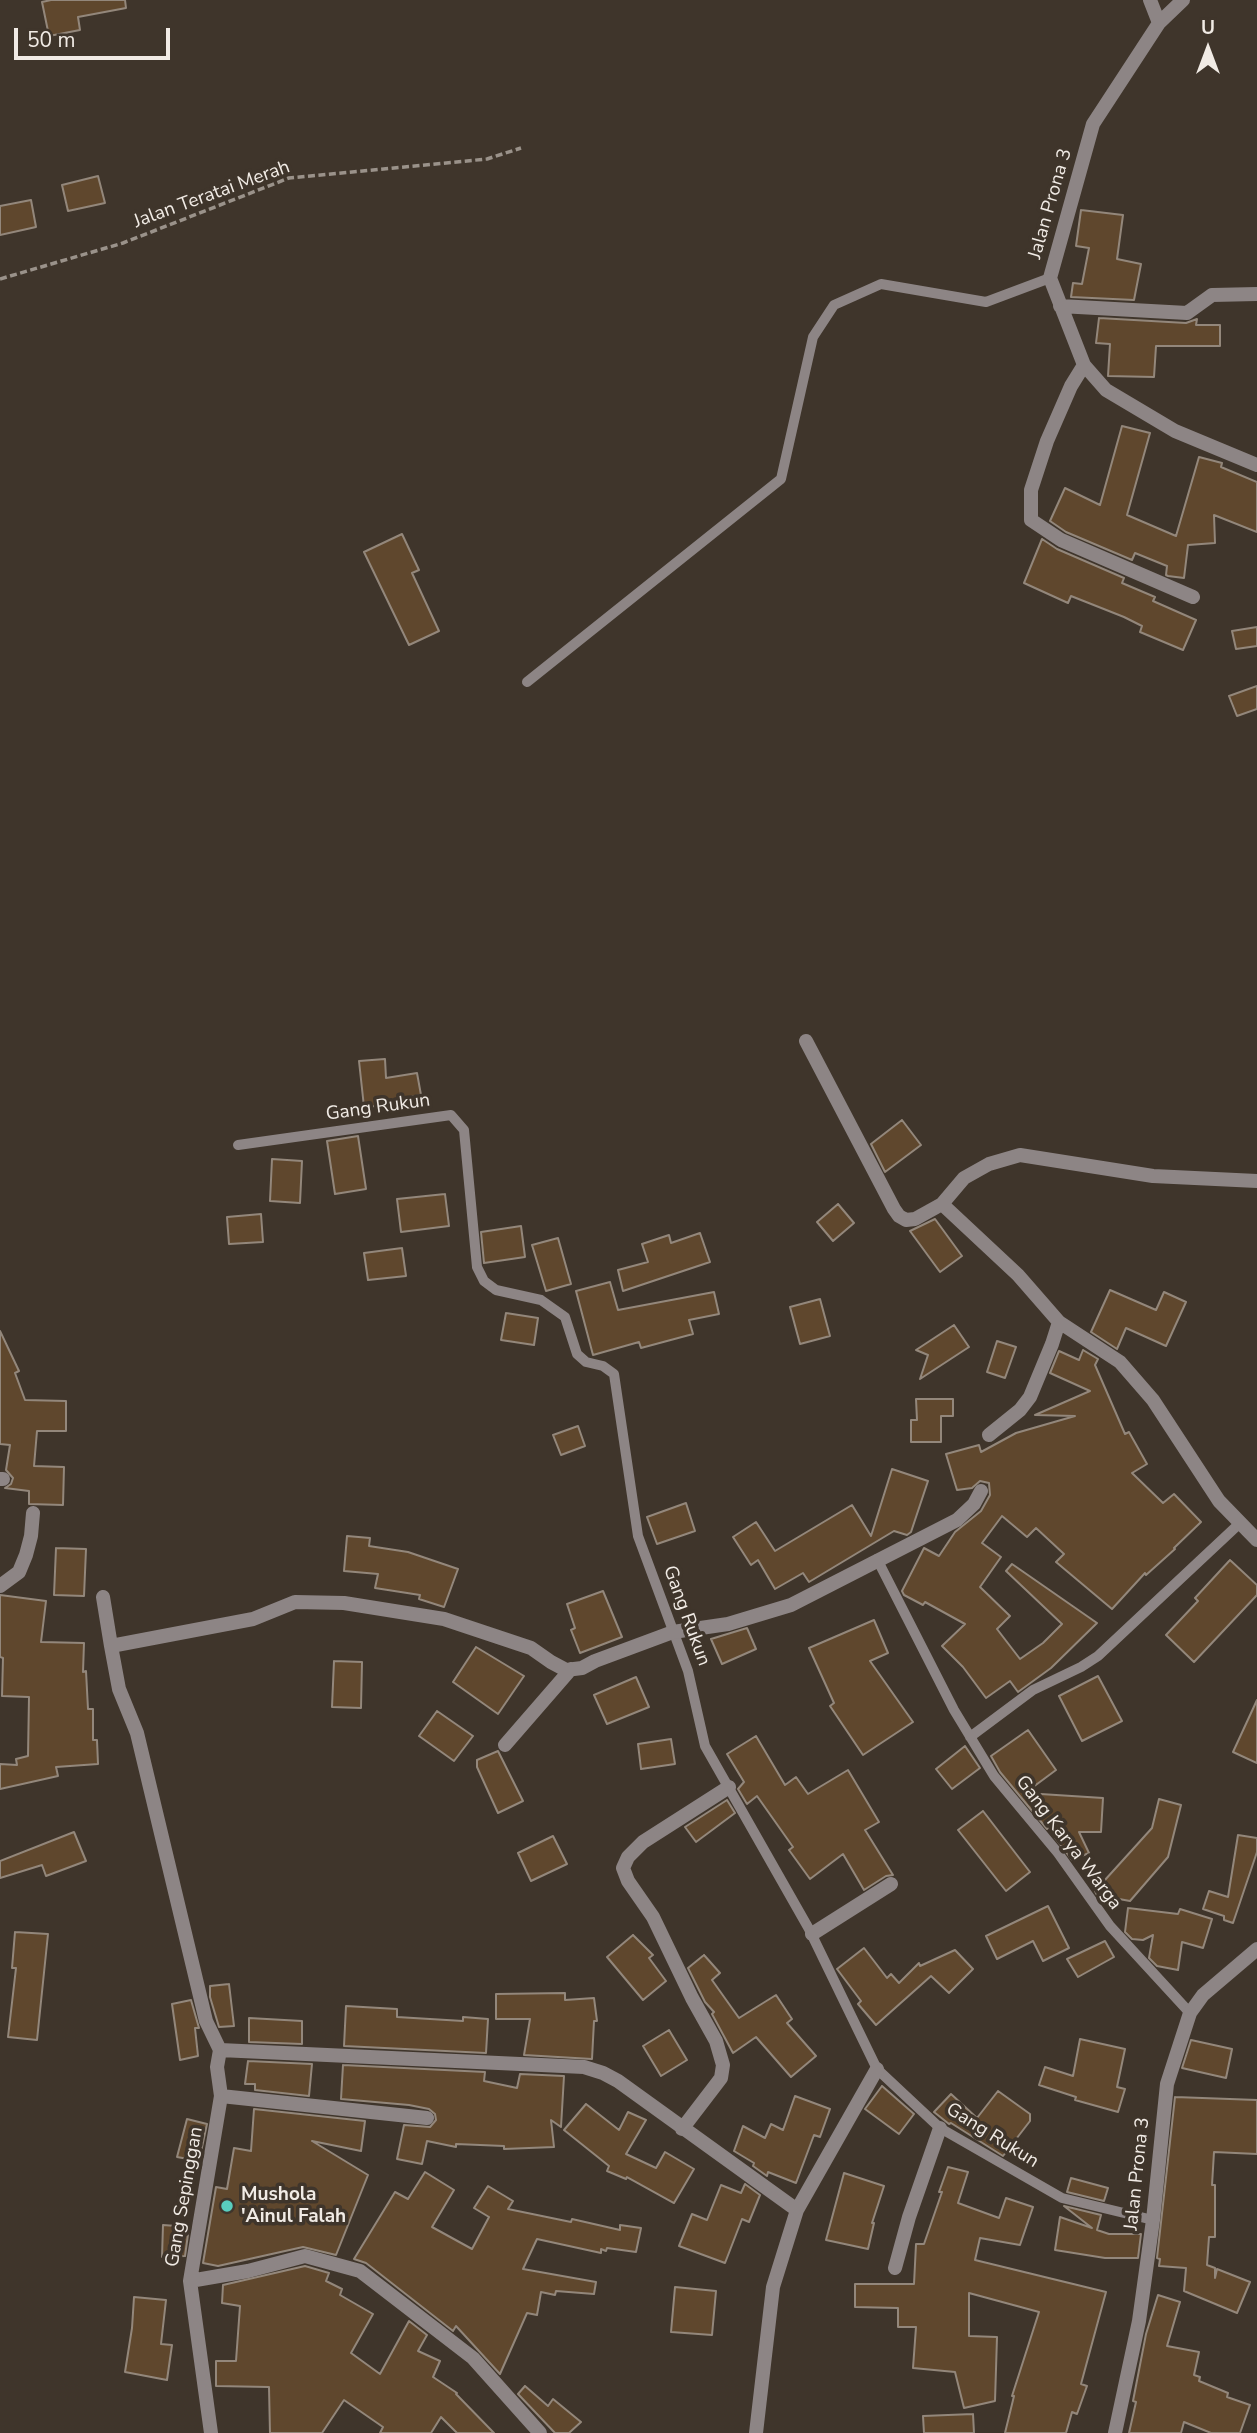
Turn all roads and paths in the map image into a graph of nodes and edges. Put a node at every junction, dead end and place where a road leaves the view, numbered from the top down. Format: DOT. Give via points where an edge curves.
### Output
graph roads {
  1 [pos="1150,0"];
  2 [pos="1183,0"];
  3 [pos="1159,23"];
  4 [pos="521,148"];
  5 [pos="1050,278"];
  6 [pos="0,279"];
  7 [pos="1257,294"];
  8 [pos="1060,306"];
  9 [pos="1084,365"];
  10 [pos="1257,465"];
  11 [pos="1193,597"];
  12 [pos="527,682"];
  13 [pos="806,1041"];
  14 [pos="238,1146"];
  15 [pos="1257,1181"];
  16 [pos="942,1204"];
  17 [pos="1059,1322"];
  18 [pos="989,1435"];
  19 [pos="981,1491"];
  20 [pos="33,1513"];
  21 [pos="1240,1523"];
  22 [pos="1257,1540"];
  23 [pos="877,1559"];
  24 [pos="0,1586"];
  25 [pos="103,1597"];
  26 [pos="673,1632"];
  27 [pos="111,1646"];
  28 [pos="571,1669"];
  29 [pos="970,1738"];
  30 [pos="505,1745"];
  31 [pos="729,1787"];
  32 [pos="891,1884"];
  33 [pos="812,1934"];
  34 [pos="1257,1949"];
  35 [pos="1190,2013"];
  36 [pos="219,2050"];
  37 [pos="877,2070"];
  38 [pos="221,2096"];
  39 [pos="427,2118"];
  40 [pos="940,2128"];
  41 [pos="682,2129"];
  42 [pos="797,2210"];
  43 [pos="1153,2220"];
  44 [pos="895,2268"];
  45 [pos="190,2281"];
  46 [pos="211,2433"];
  47 [pos="540,2433"];
  48 [pos="756,2433"];
  49 [pos="1115,2433"];
  1 -- 3 [label="street"];
  2 -- 3 [label="street, Jalan Prona 3"];
  3 -- 5 [label="street, Jalan Prona 3" via="1094,124"];
  4 -- 6 [label="path, Jalan Teratai Merah" via="487,159 289,178 123,243"];
  5 -- 8 [label="street, Jalan Prona 3"];
  5 -- 12 [label="lane" via="986,302 881,284 834,305 813,337 781,479"];
  7 -- 8 [label="street" via="1212,295 1187,313"];
  8 -- 9 [label="street, Jalan Prona 3"];
  9 -- 10 [label="street, Jalan Prona 3" via="1106,390 1175,431"];
  9 -- 11 [label="street" via="1047,441 1031,490 1031,520 1061,540"];
  13 -- 16 [label="street" via="899,1216 915,1219"];
  14 -- 26 [label="lane, Gang Rukun" via="451,1115 464,1130 477,1267 484,1281 496,1290 541,1300 565,1317 577,1354 614,1374 638,1536"];
  15 -- 16 [label="street" via="1153,1175 1020,1155 964,1178"];
  16 -- 17 [label="street" via="1018,1275"];
  17 -- 18 [label="street" via="1031,1397"];
  17 -- 21 [label="street" via="1120,1362 1153,1400 1219,1501"];
  19 -- 23 [label="street" via="957,1520"];
  20 -- 24 [label="street" via="19,1572"];
  21 -- 22 [label="street"];
  21 -- 29 [label="lane" via="1098,1656 1033,1690"];
  23 -- 26 [label="street" via="791,1605 728,1624"];
  23 -- 29 [label="lane, Gang Karya Warga"];
  25 -- 27 [label="street"];
  26 -- 28 [label="street"];
  26 -- 31 [label="lane, Gang Rukun" via="688,1671 705,1746"];
  27 -- 28 [label="street" via="253,1619 295,1602 344,1603 444,1619 531,1648"];
  27 -- 36 [label="street" via="119,1689 137,1733 206,2021"];
  28 -- 30 [label="street"];
  29 -- 35 [label="lane, Gang Karya Warga" via="1110,1926"];
  31 -- 33 [label="lane, Gang Rukun"];
  31 -- 41 [label="street" via="643,1842 623,1868 716,2041 723,2065 721,2078"];
  32 -- 33 [label="street"];
  33 -- 37 [label="lane, Gang Rukun"];
  34 -- 35 [label="street, Jalan Prona 3"];
  35 -- 43 [label="street, Jalan Prona 3" via="1167,2084"];
  36 -- 38 [label="street, Gang Sepinggan"];
  36 -- 41 [label="street" via="584,2067 618,2081"];
  37 -- 40 [label="lane, Gang Rukun"];
  37 -- 42 [label="street"];
  38 -- 39 [label="street"];
  38 -- 45 [label="street, Gang Sepinggan"];
  40 -- 43 [label="lane, Gang Rukun" via="1062,2199"];
  40 -- 44 [label="street"];
  41 -- 42 [label="street"];
  42 -- 48 [label="street" via="773,2287"];
  43 -- 49 [label="street, Jalan Prona 3" via="1139,2321"];
  45 -- 46 [label="street, Gang Sepinggan"];
  45 -- 47 [label="street" via="306,2256 360,2271 472,2358"];
}
